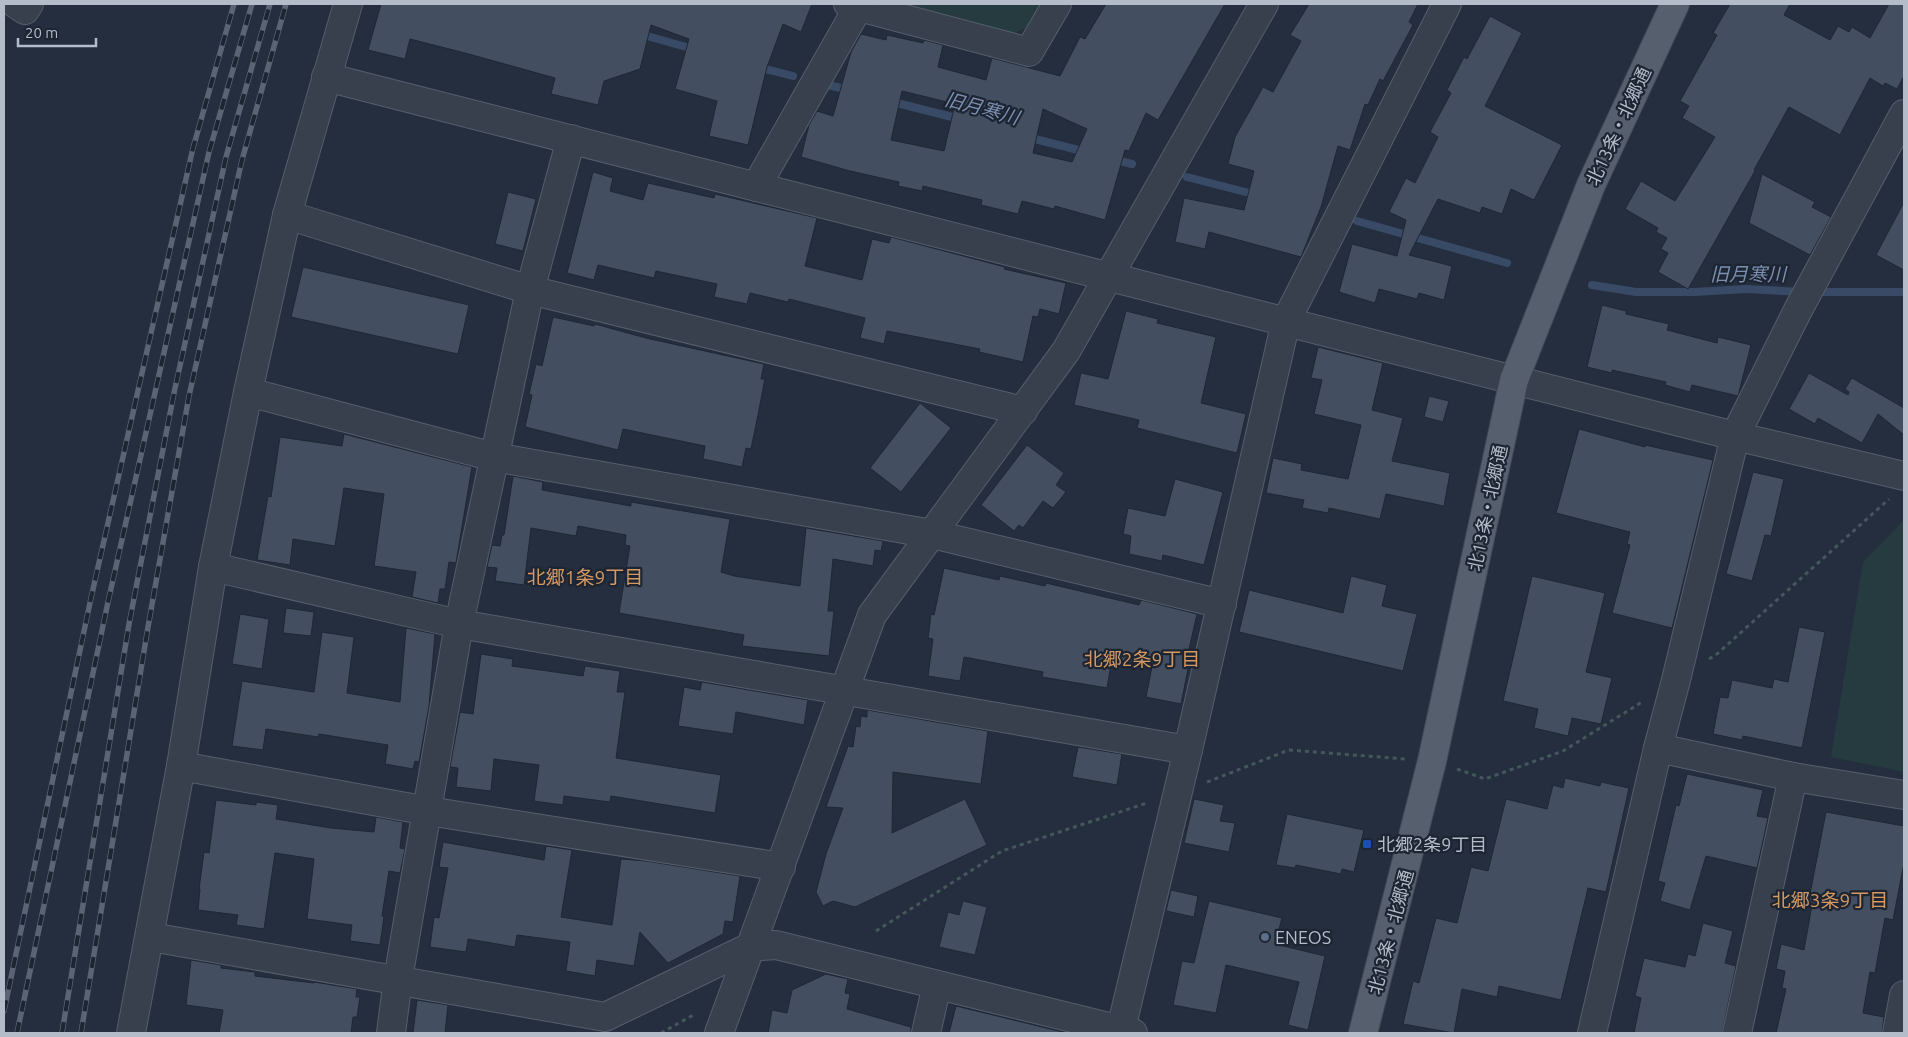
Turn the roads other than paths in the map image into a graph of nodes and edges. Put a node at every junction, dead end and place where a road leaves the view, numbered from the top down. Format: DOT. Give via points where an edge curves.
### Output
graph roads {
  1 [pos="348,4"];
  2 [pos="1057,4"];
  3 [pos="1264,4"];
  4 [pos="1446,4"];
  5 [pos="1675,4"];
  6 [pos="856,5"];
  7 [pos="326,77"];
  8 [pos="1904,114"];
  9 [pos="571,139"];
  10 [pos="756,187"];
  11 [pos="287,215"];
  12 [pos="1110,277"];
  13 [pos="530,290"];
  14 [pos="1286,321"];
  15 [pos="1514,380"];
  16 [pos="248,392"];
  17 [pos="1023,411"];
  18 [pos="1735,436"];
  19 [pos="494,457"];
  20 [pos="1898,486"];
  21 [pos="932,534"];
  22 [pos="213,567"];
  23 [pos="1222,604"];
  24 [pos="459,624"];
  25 [pos="844,691"];
  26 [pos="1658,748"];
  27 [pos="1188,750"];
  28 [pos="181,766"];
  29 [pos="1793,777"];
  30 [pos="1904,795"];
  31 [pos="428,811"];
  32 [pos="781,867"];
  33 [pos="150,937"];
  34 [pos="750,947"];
  35 [pos="398,979"];
  36 [pos="937,985"];
  37 [pos="1904,995"];
  38 [pos="1125,1032"];
  39 [pos="131,1033"];
  40 [pos="391,1033"];
  41 [pos="719,1033"];
  42 [pos="926,1033"];
  43 [pos="1363,1033"];
  44 [pos="1592,1033"];
  45 [pos="1737,1033"];
  46 [pos="1897,1033"];
  1 -- 7 [label="street"];
  2 -- 6 [label="street" via="1029,52"];
  3 -- 12 [label="street"];
  4 -- 14 [label="street"];
  5 -- 15 [label="main road, 北13条・北郷通" via="1591,186"];
  6 -- 10 [label="street"];
  7 -- 9 [label="street"];
  7 -- 11 [label="street"];
  8 -- 18 [label="street" via="1798,310"];
  9 -- 10 [label="street"];
  9 -- 13 [label="street"];
  10 -- 12 [label="street"];
  11 -- 13 [label="street"];
  11 -- 16 [label="street"];
  12 -- 14 [label="street"];
  12 -- 17 [label="street" via="1066,351"];
  13 -- 17 [label="street"];
  13 -- 19 [label="street"];
  14 -- 15 [label="street"];
  14 -- 23 [label="street"];
  15 -- 18 [label="street"];
  15 -- 43 [label="main road, 北13条・北郷通" via="1432,760"];
  16 -- 19 [label="street"];
  16 -- 22 [label="street"];
  17 -- 21 [label="street"];
  18 -- 20 [label="street"];
  18 -- 26 [label="street"];
  19 -- 21 [label="street"];
  19 -- 24 [label="street"];
  21 -- 23 [label="street"];
  21 -- 25 [label="street" via="872,615"];
  22 -- 24 [label="street"];
  22 -- 28 [label="street"];
  23 -- 27 [label="street"];
  24 -- 25 [label="street"];
  24 -- 31 [label="street"];
  25 -- 27 [label="street"];
  25 -- 32 [label="street"];
  26 -- 29 [label="street"];
  26 -- 44 [label="street"];
  27 -- 38 [label="street"];
  28 -- 31 [label="street"];
  28 -- 33 [label="street"];
  29 -- 30 [label="street"];
  29 -- 45 [label="street"];
  31 -- 32 [label="street"];
  31 -- 35 [label="street"];
  32 -- 34 [label="street"];
  33 -- 35 [label="street"];
  33 -- 39 [label="street"];
  34 -- 35 [label="street" via="605,1017"];
  34 -- 36 [label="street" via="776,945"];
  34 -- 41 [label="street"];
  35 -- 40 [label="street"];
  36 -- 38 [label="street"];
  36 -- 42 [label="street"];
  37 -- 46 [label="street"];
}
